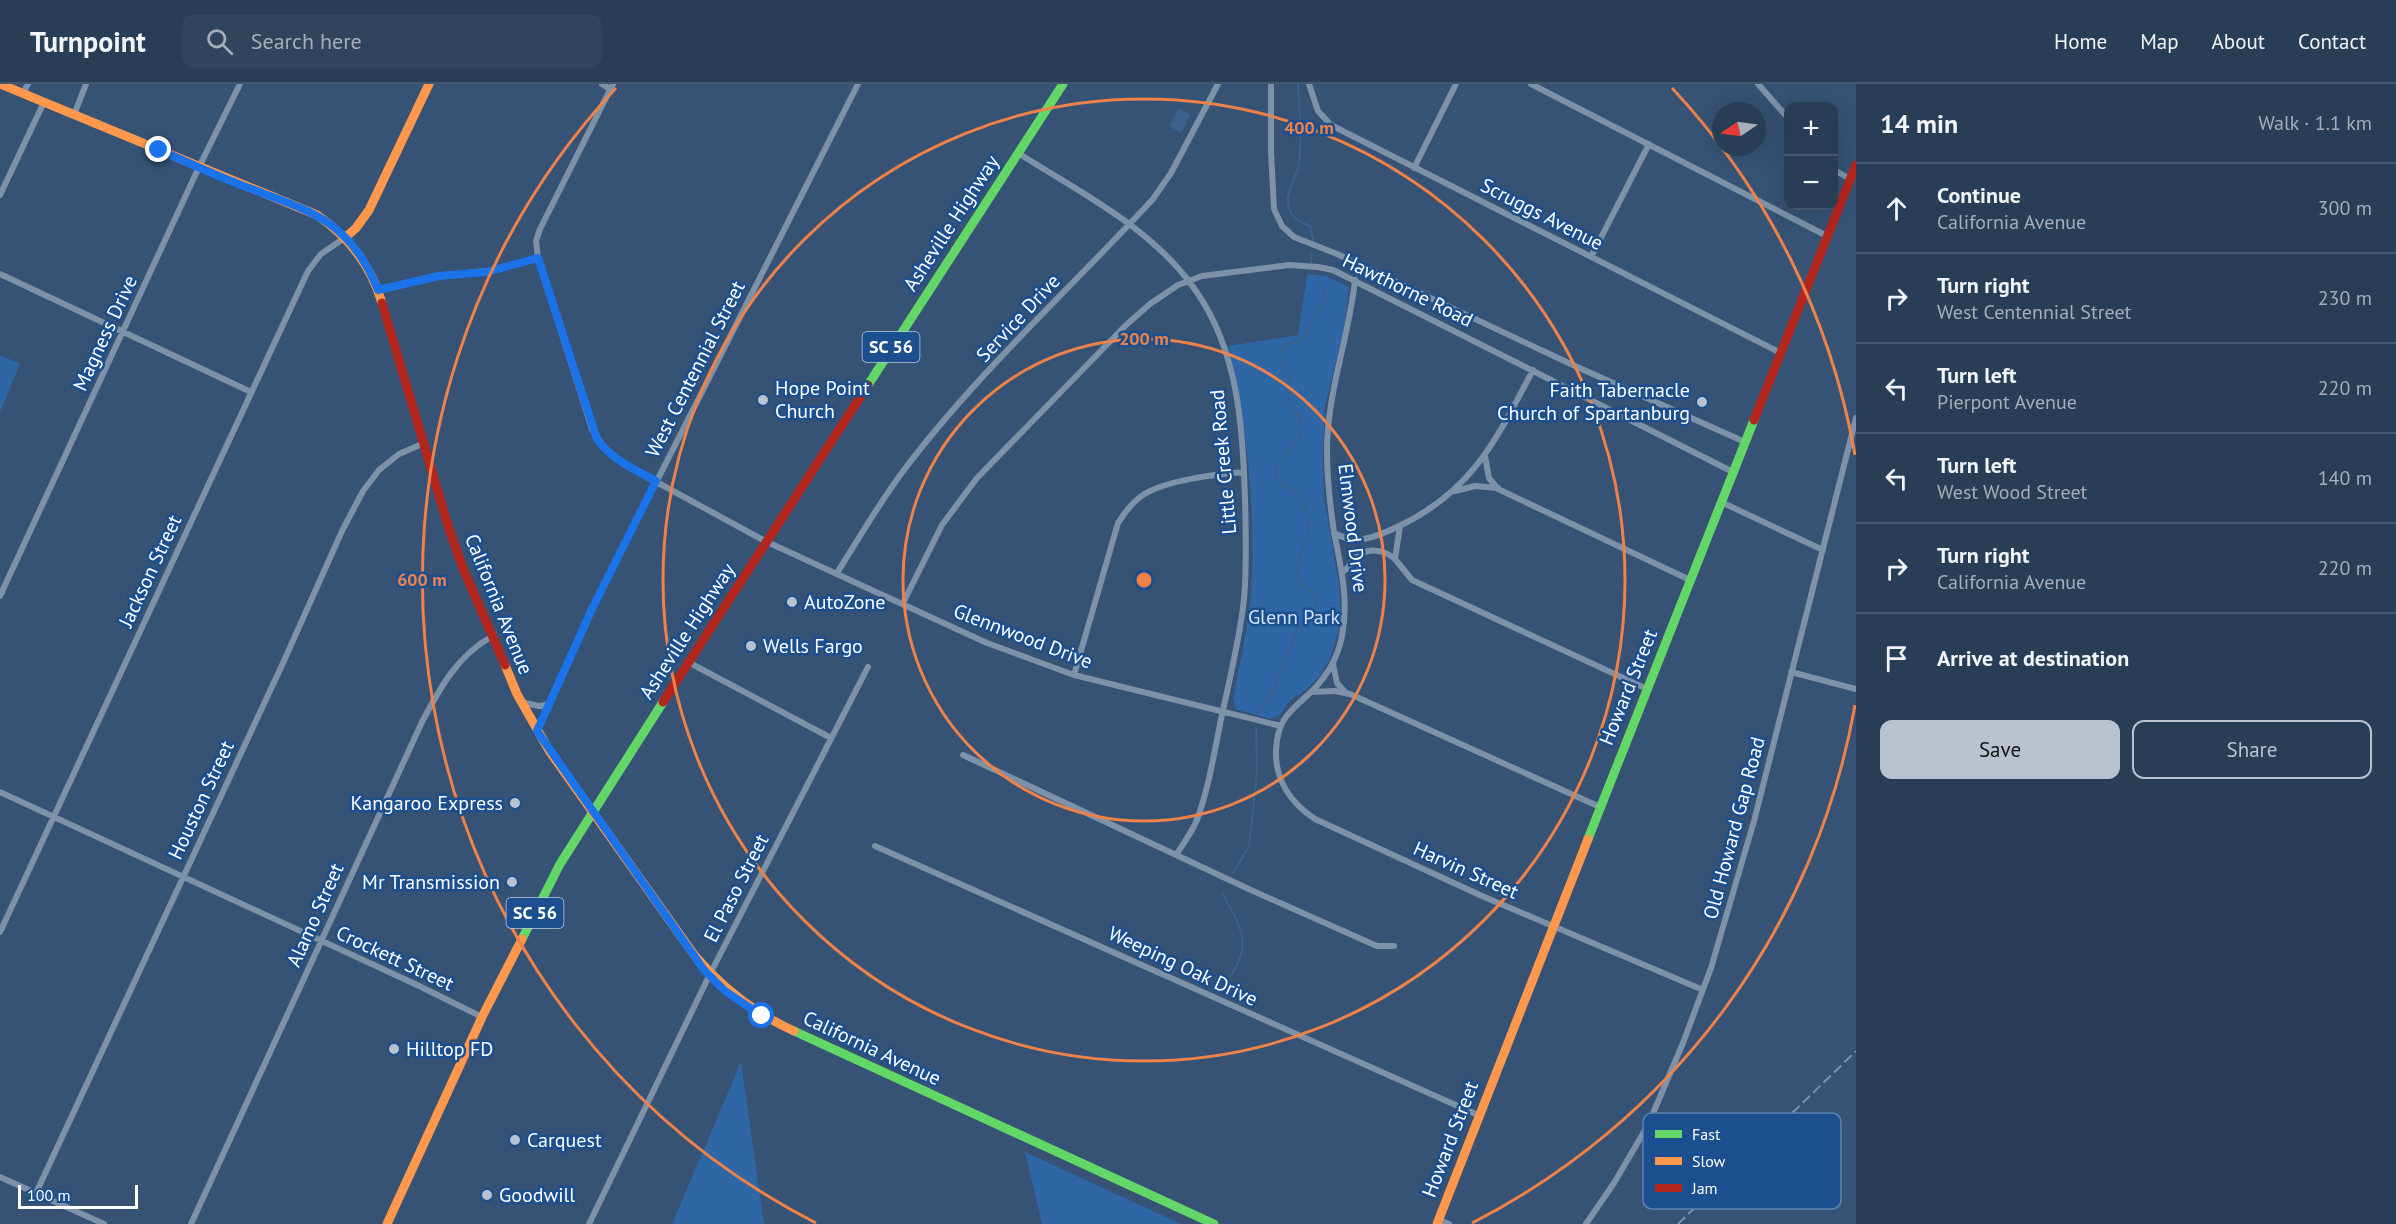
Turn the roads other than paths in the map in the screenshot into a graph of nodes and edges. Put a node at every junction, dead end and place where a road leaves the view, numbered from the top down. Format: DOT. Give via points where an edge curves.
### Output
graph roads {
  1 [pos="0,84"];
  2 [pos="28,84"];
  3 [pos="86,84"];
  4 [pos="240,84"];
  5 [pos="429,84"];
  6 [pos="602,84"];
  7 [pos="858,84"];
  8 [pos="1064,84"];
  9 [pos="1218,84"];
  10 [pos="1271,84"];
  11 [pos="1309,84"];
  12 [pos="1456,84"];
  13 [pos="1531,84"];
  14 [pos="1758,84"];
  15 [pos="611,87"];
  16 [pos="23,93"];
  17 [pos="44,102"];
  18 [pos="1784,113"];
  19 [pos="74,115"];
  20 [pos="1648,144"];
  21 [pos="1017,153"];
  22 [pos="1856,165"];
  23 [pos="199,167"];
  24 [pos="1414,168"];
  25 [pos="1838,173"];
  26 [pos="1850,179"];
  27 [pos="0,195"];
  28 [pos="1130,224"];
  29 [pos="1827,236"];
  30 [pos="346,237"];
  31 [pos="1591,257"];
  32 [pos="538,258"];
  33 [pos="0,274"];
  34 [pos="1188,280"];
  35 [pos="1355,280"];
  36 [pos="378,290"];
  37 [pos="123,333"];
  38 [pos="1781,353"];
  39 [pos="1533,370"];
  40 [pos="251,392"];
  41 [pos="1856,418"];
  42 [pos="1745,442"];
  43 [pos="422,444"];
  44 [pos="1485,456"];
  45 [pos="1244,472"];
  46 [pos="1733,472"];
  47 [pos="656,481"];
  48 [pos="1498,489"];
  49 [pos="1452,492"];
  50 [pos="1721,502"];
  51 [pos="1400,526"];
  52 [pos="1334,533"];
  53 [pos="765,541"];
  54 [pos="1823,550"];
  55 [pos="1395,559"];
  56 [pos="1342,572"];
  57 [pos="837,573"];
  58 [pos="1690,580"];
  59 [pos="0,596"];
  60 [pos="903,603"];
  61 [pos="491,637"];
  62 [pos="688,662"];
  63 [pos="1333,663"];
  64 [pos="868,667"];
  65 [pos="1791,672"];
  66 [pos="1074,675"];
  67 [pos="1647,689"];
  68 [pos="1856,689"];
  69 [pos="1311,692"];
  70 [pos="1346,693"];
  71 [pos="521,702"];
  72 [pos="549,704"];
  73 [pos="1223,712"];
  74 [pos="1281,726"];
  75 [pos="537,731"];
  76 [pos="831,738"];
  77 [pos="963,755"];
  78 [pos="0,792"];
  79 [pos="1600,807"];
  80 [pos="592,811"];
  81 [pos="53,817"];
  82 [pos="875,846"];
  83 [pos="1176,855"];
  84 [pos="183,877"];
  85 [pos="1553,926"];
  86 [pos="0,932"];
  87 [pos="321,941"];
  88 [pos="1394,946"];
  89 [pos="709,976"];
  90 [pos="1703,990"];
  91 [pos="482,1017"];
  92 [pos="1653,1113"];
  93 [pos="1478,1115"];
  94 [pos="1643,1134"];
  95 [pos="0,1177"];
  96 [pos="36,1193"];
  97 [pos="1438,1222"];
  98 [pos="104,1224"];
  99 [pos="191,1224"];
  100 [pos="387,1224"];
  101 [pos="589,1224"];
  102 [pos="1214,1224"];
  103 [pos="1449,1224"];
  104 [pos="1586,1224"];
  1 -- 16 [label="main road, California Avenue"];
  2 -- 16 [label="street"];
  3 -- 19 [label="street"];
  4 -- 23 [label="street, Magness Drive"];
  5 -- 30 [label="main road" via="369,210"];
  6 -- 15 [label="street"];
  7 -- 47 [label="street, West Centennial Street"];
  8 -- 21 [label="main road, Asheville Highway / SC 56"];
  9 -- 28 [label="street, Service Drive" via="1166,180"];
  10 -- 42 [label="street" via="1275,209 1282,226 1295,238"];
  11 -- 24 [label="street, Scruggs Avenue" via="1318,111 1331,124"];
  12 -- 24 [label="street"];
  13 -- 20 [label="street"];
  14 -- 18 [label="street"];
  15 -- 32 [label="street" via="540,229 536,241"];
  16 -- 17 [label="main road, California Avenue"];
  17 -- 19 [label="main road, California Avenue"];
  17 -- 27 [label="street"];
  19 -- 23 [label="main road, California Avenue"];
  20 -- 29 [label="street"];
  20 -- 31 [label="street"];
  21 -- 28 [label="street, Little Creek Road"];
  21 -- 53 [label="main road, Asheville Highway / SC 56"];
  22 -- 26 [label="main road, Howard Street"];
  23 -- 30 [label="main road, California Avenue" via="317,215"];
  23 -- 37 [label="street, Magness Drive"];
  24 -- 31 [label="street, Scruggs Avenue"];
  25 -- 26 [label="street"];
  26 -- 29 [label="main road, Howard Street"];
  28 -- 34 [label="street, Little Creek Road"];
  28 -- 57 [label="street, Service Drive" via="920,451 883,500"];
  29 -- 38 [label="main road, Howard Street"];
  30 -- 36 [label="main road, California Avenue" via="366,264"];
  30 -- 40 [label="street, Jackson Street" via="321,254 308,271"];
  31 -- 38 [label="street, Scruggs Avenue"];
  32 -- 36 [label="street" via="486,272 439,276"];
  32 -- 47 [label="street, Glennwood Drive" via="597,439 611,455"];
  33 -- 37 [label="street"];
  34 -- 35 [label="street, Hawthorne Road" via="1304,265 1333,270"];
  34 -- 45 [label="street, Little Creek Road" via="1214,321 1227,353 1238,408"];
  34 -- 60 [label="street, Hawthorne Road" via="1168,290 1133,318 977,477 942,525"];
  35 -- 39 [label="street, Hawthorne Road"];
  35 -- 52 [label="street, Elmwood Drive" via="1328,426 1327,472"];
  36 -- 43 [label="main road, California Avenue"];
  37 -- 40 [label="street"];
  37 -- 59 [label="street, Magness Drive"];
  38 -- 42 [label="main road, Howard Street"];
  39 -- 44 [label="street"];
  39 -- 46 [label="street, Hawthorne Road"];
  40 -- 81 [label="street, Jackson Street"];
  41 -- 54 [label="street, Old Howard Gap Road"];
  42 -- 46 [label="main road, Howard Street"];
  43 -- 61 [label="main road, California Avenue" via="448,529"];
  43 -- 84 [label="street, Houston Street" via="388,462 363,491"];
  44 -- 48 [label="street" via="1489,478"];
  44 -- 49 [label="street"];
  45 -- 66 [label="street" via="1156,488 1133,502 1115,532"];
  45 -- 73 [label="street, Little Creek Road" via="1244,597"];
  46 -- 50 [label="main road, Howard Street"];
  47 -- 53 [label="street, Glennwood Drive"];
  47 -- 72 [label="street, West Centennial Street"];
  48 -- 49 [label="street" via="1475,486"];
  48 -- 58 [label="street"];
  49 -- 51 [label="street"];
  50 -- 54 [label="street"];
  50 -- 58 [label="main road, Howard Street"];
  51 -- 52 [label="street" via="1361,540"];
  51 -- 55 [label="street"];
  52 -- 56 [label="street, Elmwood Drive"];
  53 -- 57 [label="street, Glennwood Drive"];
  53 -- 62 [label="main road, Asheville Highway / SC 56"];
  54 -- 65 [label="street, Old Howard Gap Road"];
  55 -- 56 [label="street" via="1385,552 1367,552"];
  55 -- 67 [label="street" via="1412,580"];
  56 -- 63 [label="street, Elmwood Drive" via="1345,622"];
  57 -- 60 [label="street, Glennwood Drive"];
  58 -- 67 [label="main road, Howard Street"];
  60 -- 66 [label="street, Glennwood Drive" via="987,643"];
  61 -- 71 [label="main road, California Avenue"];
  61 -- 87 [label="street, Alamo Street" via="463,657 435,697"];
  62 -- 76 [label="street"];
  62 -- 80 [label="main road, Asheville Highway / SC 56"];
  63 -- 69 [label="street, Elmwood Drive"];
  63 -- 70 [label="street" via="1337,683"];
  64 -- 76 [label="street, El Paso Street"];
  65 -- 68 [label="street"];
  65 -- 90 [label="street, Old Howard Gap Road" via="1751,831"];
  66 -- 73 [label="street, Glennwood Drive"];
  67 -- 79 [label="main road, Howard Street"];
  69 -- 70 [label="street"];
  69 -- 74 [label="street, Elmwood Drive" via="1290,709"];
  70 -- 79 [label="street"];
  71 -- 72 [label="street"];
  71 -- 75 [label="main road, California Avenue"];
  72 -- 75 [label="street, West Centennial Street"];
  73 -- 74 [label="street, Glennwood Drive"];
  73 -- 83 [label="street, Little Creek Road" via="1196,822"];
  74 -- 85 [label="street, Harvin Street" via="1276,749 1279,773 1288,795 1305,812"];
  75 -- 80 [label="main road, California Avenue"];
  76 -- 89 [label="street, El Paso Street"];
  77 -- 83 [label="street"];
  78 -- 81 [label="street, Crockett Street"];
  79 -- 85 [label="main road, Howard Street"];
  80 -- 89 [label="main road, California Avenue"];
  80 -- 91 [label="main road, Asheville Highway / SC 56" via="560,864"];
  81 -- 84 [label="street, Crockett Street"];
  81 -- 86 [label="street, Jackson Street"];
  82 -- 93 [label="street, Weeping Oak Drive"];
  83 -- 88 [label="street" via="1377,946"];
  84 -- 87 [label="street, Crockett Street"];
  84 -- 96 [label="street, Houston Street"];
  85 -- 90 [label="street, Harvin Street"];
  85 -- 93 [label="main road, Howard Street"];
  87 -- 91 [label="street, Crockett Street"];
  87 -- 99 [label="street, Alamo Street"];
  89 -- 101 [label="street, El Paso Street"];
  89 -- 102 [label="main road, California Avenue" via="762,1016"];
  90 -- 92 [label="street, Old Howard Gap Road"];
  91 -- 100 [label="main road, Asheville Highway / SC 56"];
  93 -- 97 [label="main road, Howard Street"];
  94 -- 104 [label="street, Old Howard Gap Road"];
  95 -- 96 [label="street"];
  96 -- 98 [label="street"];
  97 -- 103 [label="street"];
}
